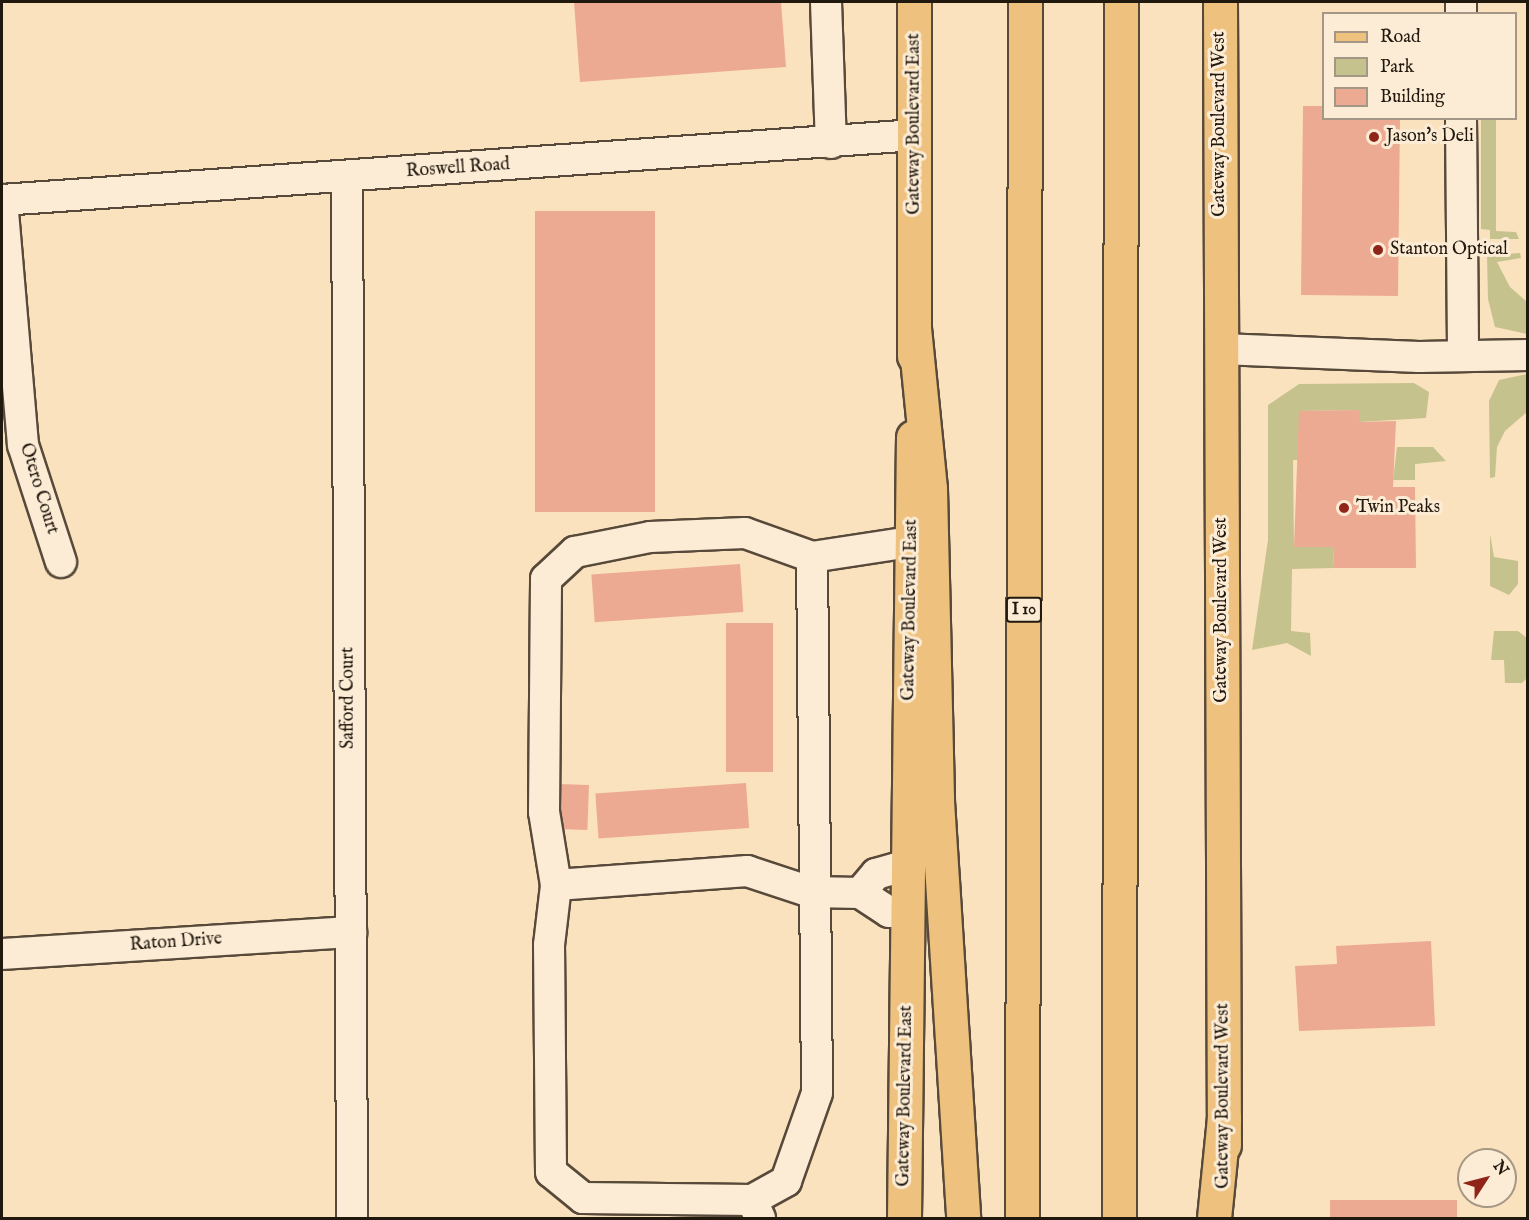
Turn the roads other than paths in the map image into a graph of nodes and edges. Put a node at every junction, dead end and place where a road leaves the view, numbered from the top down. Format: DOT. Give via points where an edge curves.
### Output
graph roads {
  1 [pos="826,2"];
  2 [pos="915,2"];
  3 [pos="1025,2"];
  4 [pos="1121,2"];
  5 [pos="1220,2"];
  6 [pos="1461,120"];
  7 [pos="915,135"];
  8 [pos="831,143"];
  9 [pos="347,177"];
  10 [pos="2,200"];
  11 [pos="1221,349"];
  12 [pos="1527,355"];
  13 [pos="1463,356"];
  14 [pos="921,540"];
  15 [pos="812,557"];
  16 [pos="61,562"];
  17 [pos="908,865"];
  18 [pos="556,885"];
  19 [pos="812,892"];
  20 [pos="860,892"];
  21 [pos="908,912"];
  22 [pos="351,932"];
  23 [pos="2,954"];
  24 [pos="1224,1117"];
  25 [pos="756,1209"];
  26 [pos="352,1218"];
  27 [pos="904,1218"];
  28 [pos="963,1218"];
  29 [pos="1022,1218"];
  30 [pos="1119,1218"];
  31 [pos="1214,1218"];
  32 [pos="1224,1218"];
  1 -- 8 [label="street"];
  2 -- 7 [label="main road, Gateway Boulevard East"];
  3 -- 29 [label="main road, I 10"];
  4 -- 30 [label="main road"];
  5 -- 11 [label="main road, Gateway Boulevard West"];
  6 -- 13 [label="street"];
  7 -- 8 [label="street, Roswell Road"];
  7 -- 14 [label="main road, Gateway Boulevard East" via="914,328"];
  8 -- 9 [label="street, Roswell Road"];
  9 -- 10 [label="street, Roswell Road"];
  9 -- 22 [label="street, Safford Court"];
  10 -- 16 [label="street, Otero Court" via="23,445"];
  11 -- 13 [label="street"];
  11 -- 24 [label="main road, Gateway Boulevard West"];
  12 -- 13 [label="street"];
  14 -- 15 [label="street"];
  14 -- 17 [label="main road, Gateway Boulevard East"];
  14 -- 28 [label="main road"];
  15 -- 18 [label="street" via="745,533 650,537 575,552 546,579 544,812"];
  15 -- 19 [label="street"];
  17 -- 20 [label="street" via="876,874"];
  17 -- 21 [label="main road, Gateway Boulevard East"];
  18 -- 19 [label="street" via="747,871"];
  18 -- 25 [label="street" via="549,945 551,1172 583,1198"];
  19 -- 20 [label="street"];
  19 -- 25 [label="street" via="818,1093 786,1181"];
  20 -- 21 [label="street" via="889,912"];
  21 -- 27 [label="main road, Gateway Boulevard East"];
  22 -- 23 [label="street, Raton Drive"];
  22 -- 26 [label="street, Safford Court"];
  24 -- 31 [label="main road"];
  24 -- 32 [label="main road, Gateway Boulevard West"];
}
